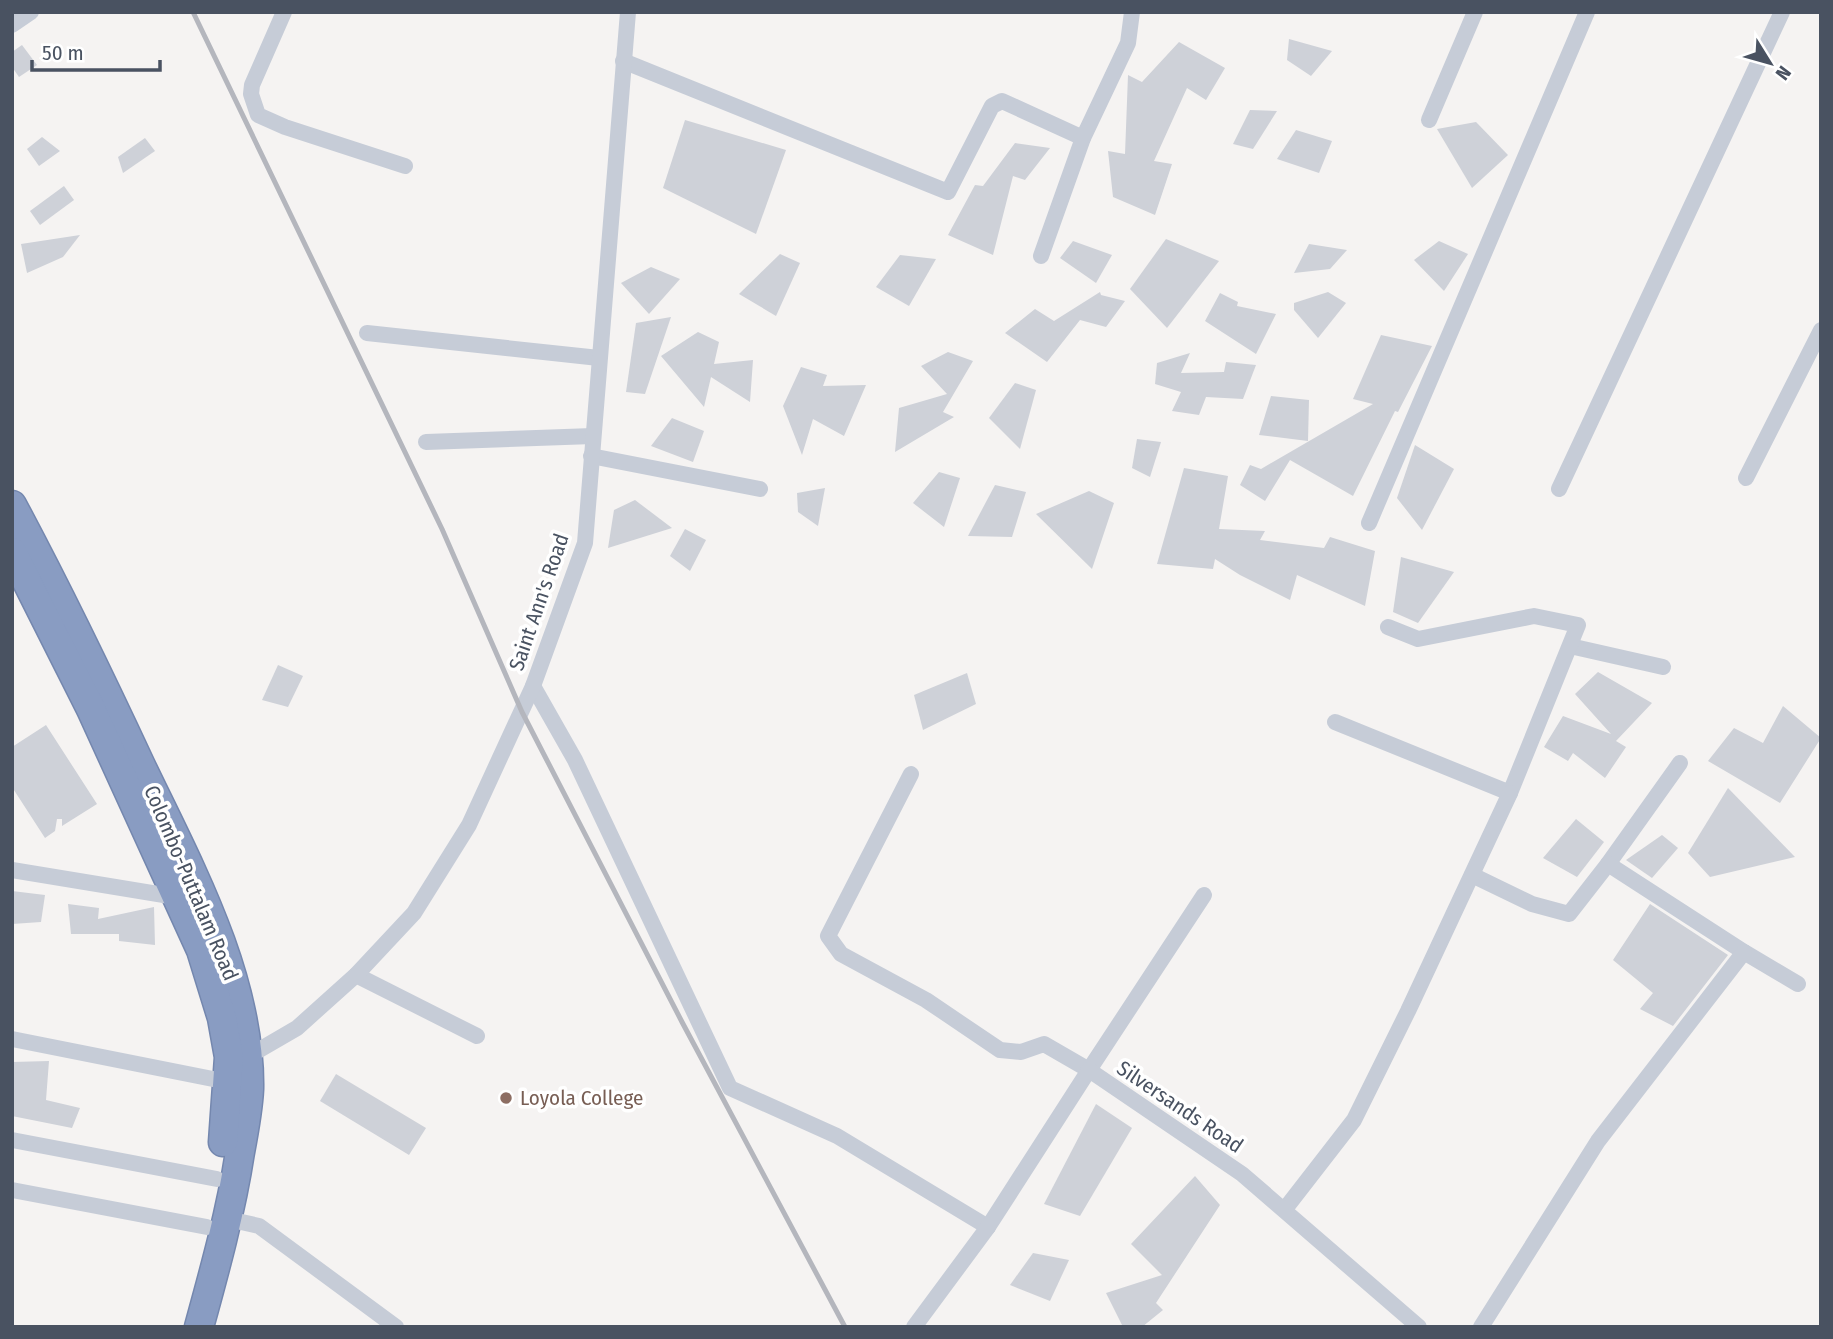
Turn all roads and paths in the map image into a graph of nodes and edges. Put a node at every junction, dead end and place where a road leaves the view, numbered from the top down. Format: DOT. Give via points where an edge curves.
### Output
graph roads {
  1 [pos="31,12"];
  2 [pos="284,12"];
  3 [pos="628,12"];
  4 [pos="1132,12"];
  5 [pos="1475,12"];
  6 [pos="1587,12"];
  7 [pos="1782,12"];
  8 [pos="12,24"];
  9 [pos="623,61"];
  10 [pos="1429,120"];
  11 [pos="1083,138"];
  12 [pos="405,166"];
  13 [pos="1041,256"];
  14 [pos="1821,330"];
  15 [pos="368,333"];
  16 [pos="599,358"];
  17 [pos="593,436"];
  18 [pos="426,442"];
  19 [pos="591,456"];
  20 [pos="1746,478"];
  21 [pos="760,489"];
  22 [pos="1559,489"];
  23 [pos="12,505"];
  24 [pos="1369,523"];
  25 [pos="12,552"];
  26 [pos="1388,627"];
  27 [pos="1570,646"];
  28 [pos="1663,667"];
  29 [pos="533,686"];
  30 [pos="1335,722"];
  31 [pos="1680,763"];
  32 [pos="911,774"];
  33 [pos="1510,793"];
  34 [pos="1608,864"];
  35 [pos="12,870"];
  36 [pos="1472,876"];
  37 [pos="1204,895"];
  38 [pos="176,897"];
  39 [pos="1744,952"];
  40 [pos="356,975"];
  41 [pos="1798,984"];
  42 [pos="477,1036"];
  43 [pos="12,1039"];
  44 [pos="235,1068"];
  45 [pos="1089,1070"];
  46 [pos="12,1140"];
  47 [pos="217,1179"];
  48 [pos="12,1190"];
  49 [pos="1285,1209"];
  50 [pos="217,1223"];
  51 [pos="988,1227"];
  52 [pos="187,1327"];
  53 [pos="199,1327"];
  54 [pos="396,1327"];
  55 [pos="914,1327"];
  56 [pos="1419,1327"];
  57 [pos="1481,1327"];
  1 -- 8 [label="street"];
  2 -- 12 [label="street" via="252,85 258,115"];
  3 -- 9 [label="street, Saint Ann's Road"];
  4 -- 11 [label="street" via="1128,43"];
  5 -- 10 [label="street"];
  6 -- 24 [label="street"];
  7 -- 22 [label="street"];
  9 -- 11 [label="street" via="948,192 992,106 1002,101"];
  9 -- 16 [label="street, Saint Ann's Road"];
  11 -- 13 [label="street"];
  14 -- 20 [label="street"];
  15 -- 16 [label="street"];
  16 -- 17 [label="street, Saint Ann's Road"];
  17 -- 18 [label="street"];
  17 -- 19 [label="street, Saint Ann's Road"];
  19 -- 21 [label="street"];
  19 -- 29 [label="street, Saint Ann's Road" via="584,543"];
  23 -- 44 [label="highway, Colombo-Puttalam Road" via="93,664 225,956 242,1016"];
  25 -- 38 [label="highway, Colombo-Puttalam Road" via="91,709"];
  26 -- 27 [label="street" via="1418,639 1534,616 1578,625"];
  27 -- 28 [label="street"];
  27 -- 33 [label="street"];
  29 -- 40 [label="street, Saint Ann's Road" via="469,825 414,913"];
  29 -- 51 [label="street" via="575,760 730,1088 837,1136"];
  30 -- 33 [label="street"];
  31 -- 34 [label="street"];
  32 -- 45 [label="street" via="828,936 841,954 926,1000 1000,1050 1021,1052 1044,1044"];
  33 -- 36 [label="street"];
  34 -- 36 [label="street" via="1569,914 1532,904"];
  34 -- 39 [label="street"];
  35 -- 38 [label="street"];
  36 -- 49 [label="street" via="1354,1120"];
  37 -- 45 [label="street"];
  38 -- 44 [label="highway, Colombo-Puttalam Road" via="201,950"];
  39 -- 41 [label="street"];
  39 -- 57 [label="street" via="1598,1140"];
  40 -- 42 [label="street"];
  40 -- 44 [label="street, Saint Ann's Road" via="297,1028"];
  43 -- 44 [label="street"];
  44 -- 47 [label="highway, Colombo-Puttalam Road"];
  44 -- 50 [label="highway, Colombo-Puttalam Road" via="248,1089 245,1126"];
  45 -- 49 [label="street, Silversands Road" via="1242,1174"];
  45 -- 51 [label="street, Silversands Road"];
  46 -- 47 [label="street"];
  47 -- 50 [label="highway, Colombo-Puttalam Road"];
  48 -- 50 [label="street"];
  49 -- 56 [label="street, Silversands Road"];
  50 -- 52 [label="highway, Colombo-Puttalam Road"];
  50 -- 53 [label="highway, Colombo-Puttalam Road"];
  50 -- 54 [label="street" via="259,1226"];
  51 -- 55 [label="street, Silversands Road"];
}
